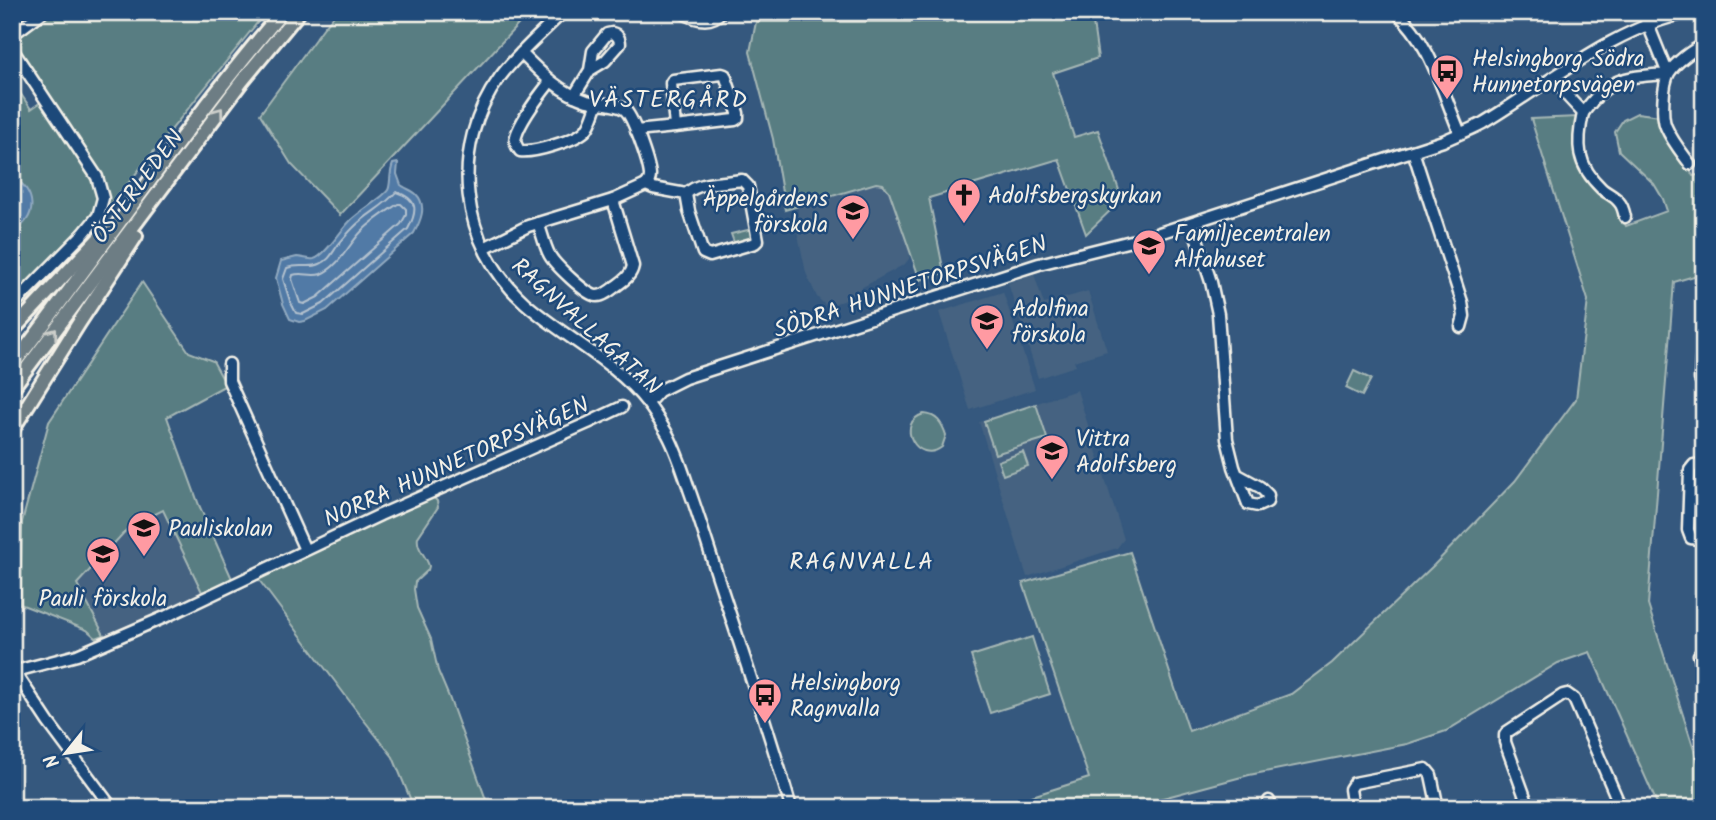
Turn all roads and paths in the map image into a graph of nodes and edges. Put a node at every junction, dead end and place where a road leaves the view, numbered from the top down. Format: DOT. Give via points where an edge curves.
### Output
graph roads {
  1 [pos="43,12"];
  2 [pos="282,12"];
  3 [pos="299,12"];
  4 [pos="563,12"];
  5 [pos="681,12"];
  6 [pos="721,12"];
  7 [pos="1396,12"];
  8 [pos="1643,12"];
  9 [pos="1692,12"];
  10 [pos="1648,25"];
  11 [pos="12,35"];
  12 [pos="1704,45"];
  13 [pos="12,50"];
  14 [pos="521,53"];
  15 [pos="590,70"];
  16 [pos="1668,74"];
  17 [pos="1554,78"];
  18 [pos="550,82"];
  19 [pos="574,96"];
  20 [pos="598,103"];
  21 [pos="1583,113"];
  22 [pos="675,127"];
  23 [pos="636,131"];
  24 [pos="1460,133"];
  25 [pos="1413,151"];
  26 [pos="187,155"];
  27 [pos="1690,164"];
  28 [pos="646,185"];
  29 [pos="686,194"];
  30 [pos="612,200"];
  31 [pos="134,202"];
  32 [pos="1625,217"];
  33 [pos="538,223"];
  34 [pos="1192,223"];
  35 [pos="484,248"];
  36 [pos="12,306"];
  37 [pos="1704,317"];
  38 [pos="1461,327"];
  39 [pos="12,331"];
  40 [pos="229,364"];
  41 [pos="12,366"];
  42 [pos="1704,386"];
  43 [pos="12,388"];
  44 [pos="648,403"];
  45 [pos="622,407"];
  46 [pos="12,430"];
  47 [pos="1704,464"];
  48 [pos="1238,475"];
  49 [pos="1704,540"];
  50 [pos="304,550"];
  51 [pos="1704,650"];
  52 [pos="13,670"];
  53 [pos="1704,670"];
  54 [pos="112,808"];
  55 [pos="791,808"];
  56 [pos="1353,808"];
  57 [pos="1438,808"];
  58 [pos="1528,808"];
  59 [pos="1621,808"];
  1 -- 11 [label="street"];
  2 -- 31 [label="main road, ÖSTERLEDEN"];
  26 -- 3 [label="main road, ÖSTERLEDEN, one-way"];
  4 -- 14 [label="street, RAGNVALLAGATAN"];
  5 -- 6 [label="street" via="704,20"];
  7 -- 24 [label="street" via="1419,39"];
  8 -- 10 [label="street"];
  9 -- 10 [label="street, SÖDRA HUNNETORPSVÄGEN"];
  10 -- 16 [label="street"];
  10 -- 17 [label="street, SÖDRA HUNNETORPSVÄGEN"];
  12 -- 16 [label="street"];
  13 -- 36 [label="street, ÖSTERLEDEN" via="97,177 103,198 98,216 84,233"];
  14 -- 18 [label="street"];
  14 -- 35 [label="street, RAGNVALLAGATAN" via="487,98 470,148 468,189"];
  15 -- 19 [label="street"];
  16 -- 21 [label="street" via="1614,82"];
  16 -- 27 [label="street" via="1665,125"];
  17 -- 21 [label="street"];
  17 -- 24 [label="street, SÖDRA HUNNETORPSVÄGEN"];
  18 -- 19 [label="street"];
  18 -- 20 [label="street" via="515,137 520,151 585,132"];
  19 -- 20 [label="street"];
  20 -- 23 [label="street" via="625,110"];
  21 -- 32 [label="street" via="1578,134 1584,166 1603,190 1619,201"];
  22 -- 22 [label="street" via="673,80 725,75 738,118"];
  22 -- 23 [label="street"];
  23 -- 28 [label="street" via="650,174"];
  24 -- 25 [label="street, SÖDRA HUNNETORPSVÄGEN"];
  25 -- 34 [label="street, SÖDRA HUNNETORPSVÄGEN"];
  25 -- 38 [label="street" via="1462,302"];
  43 -- 26 [label="main road, ÖSTERLEDEN, one-way"];
  26 -- 46 [label="main road"];
  28 -- 29 [label="street"];
  28 -- 30 [label="street"];
  29 -- 29 [label="street" via="706,256 758,240 746,182 699,186"];
  30 -- 33 [label="street"];
  30 -- 33 [label="street" via="633,266 628,277 604,294 589,293 556,264"];
  31 -- 39 [label="main road"];
  31 -- 41 [label="main road, ÖSTERLEDEN"];
  33 -- 35 [label="street"];
  34 -- 44 [label="street, SÖDRA HUNNETORPSVÄGEN" via="1039,264 685,379 659,391"];
  34 -- 48 [label="street" via="1218,314 1225,430"];
  35 -- 44 [label="street, RAGNVALLAGATAN" via="515,293 621,376"];
  37 -- 42 [label="street" via="1700,379"];
  40 -- 50 [label="street, NORRA HUNNETORPSVÄGEN" via="229,381"];
  44 -- 55 [label="street, RAGNVALLAGATAN" via="680,461"];
  45 -- 50 [label="street, NORRA HUNNETORPSVÄGEN"];
  47 -- 49 [label="street" via="1690,470 1688,530 1691,538"];
  50 -- 52 [label="street, NORRA HUNNETORPSVÄGEN" via="77,655"];
  51 -- 53 [label="street" via="1699,655"];
  52 -- 54 [label="street"];
  56 -- 57 [label="street" via="1350,789 1354,783 1423,770 1431,775"];
  58 -- 59 [label="street" via="1505,735 1563,695 1574,699"];
}
